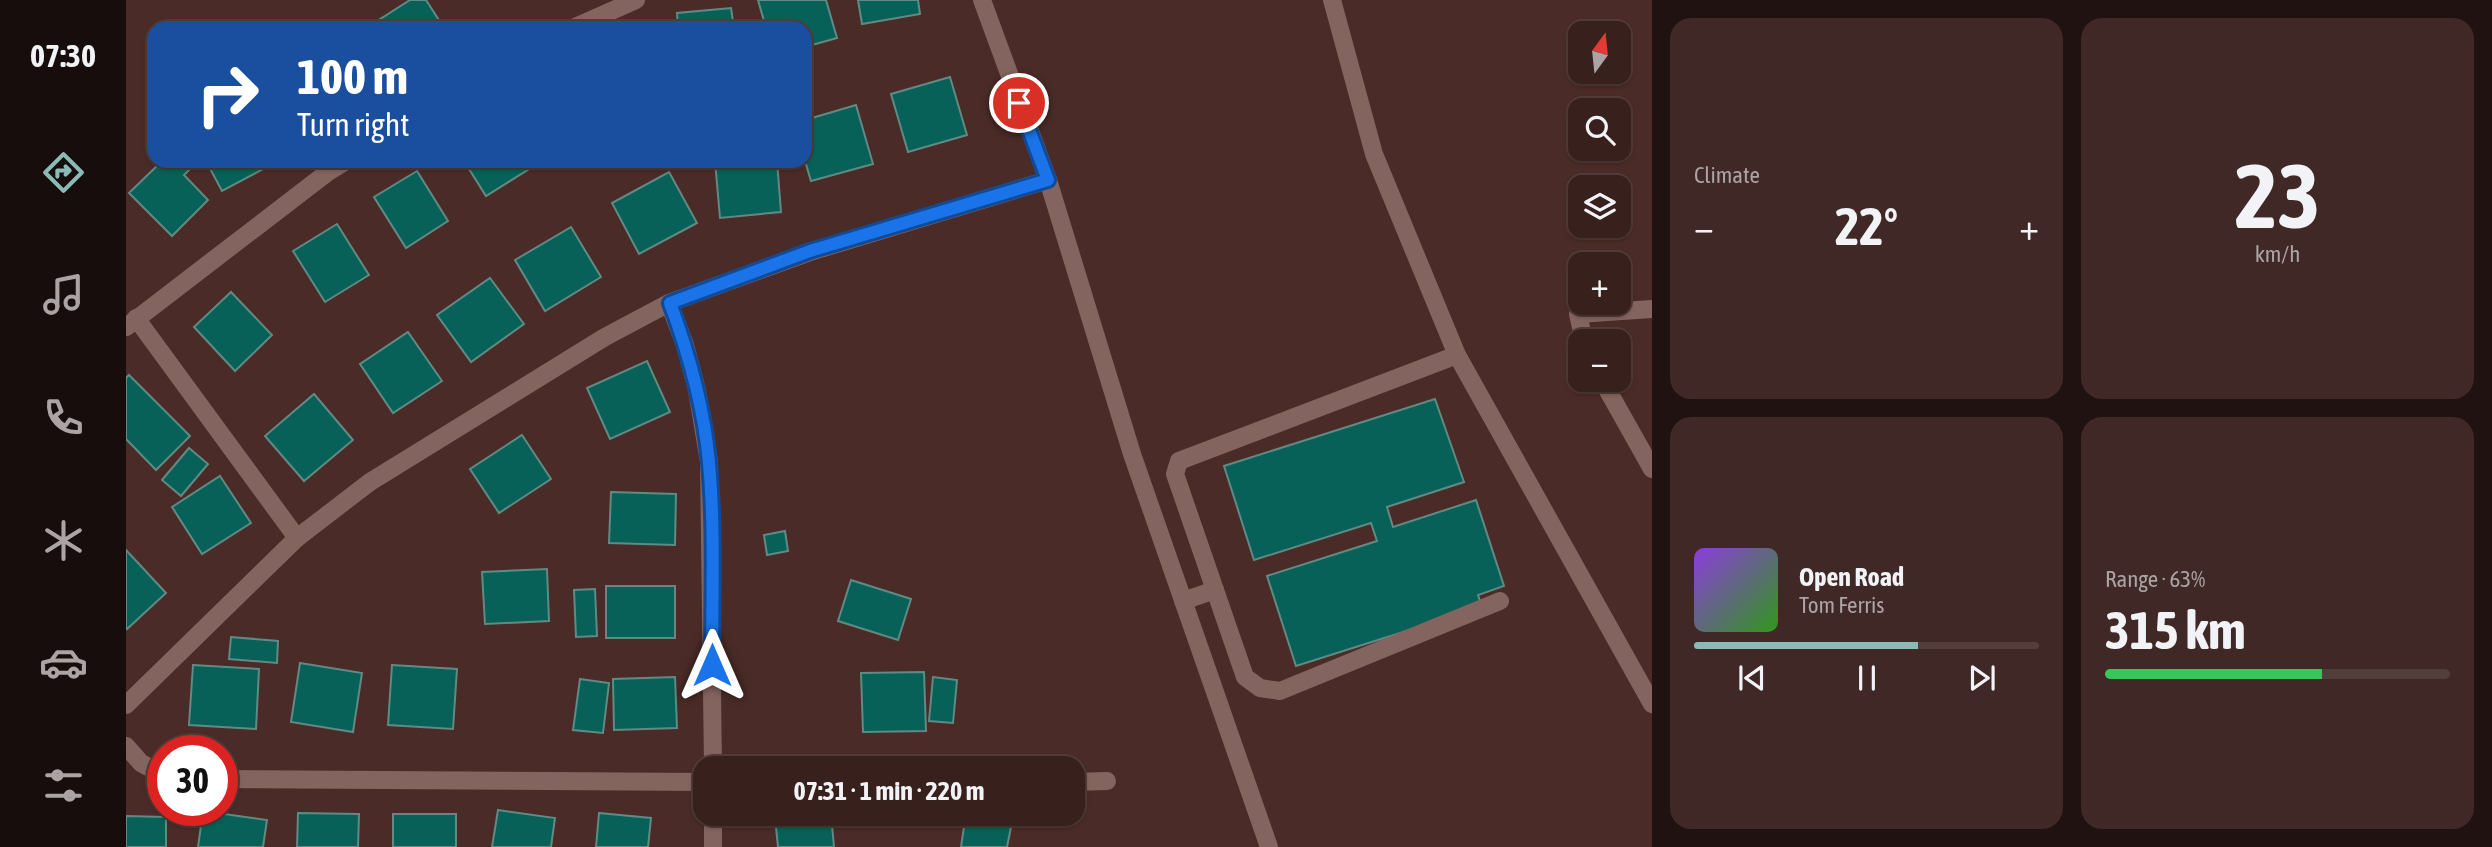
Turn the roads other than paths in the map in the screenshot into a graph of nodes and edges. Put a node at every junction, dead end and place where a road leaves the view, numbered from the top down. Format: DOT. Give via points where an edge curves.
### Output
graph roads {
  1 [pos="636,0"];
  2 [pos="982,0"];
  3 [pos="1332,0"];
  4 [pos="589,21"];
  5 [pos="335,168"];
  6 [pos="1048,180"];
  7 [pos="670,303"];
  8 [pos="1652,309"];
  9 [pos="131,323"];
  10 [pos="1581,329"];
  11 [pos="1457,355"];
  12 [pos="1609,392"];
  13 [pos="1652,469"];
  14 [pos="297,538"];
  15 [pos="1215,590"];
  16 [pos="1184,601"];
  17 [pos="1500,601"];
  18 [pos="1652,704"];
  19 [pos="126,705"];
  20 [pos="126,746"];
  21 [pos="713,756"];
  22 [pos="147,767"];
  23 [pos="238,779"];
  24 [pos="693,782"];
  25 [pos="1085,782"];
  26 [pos="1107,782"];
  27 [pos="713,826"];
  28 [pos="713,847"];
  29 [pos="1269,847"];
  1 -- 4 [label="street"];
  2 -- 6 [label="street"];
  3 -- 11 [label="street" via="1374,153"];
  5 -- 9 [label="street"];
  6 -- 7 [label="street" via="810,251"];
  6 -- 16 [label="street" via="1132,454"];
  7 -- 14 [label="street" via="606,337 370,482"];
  7 -- 21 [label="street" via="697,390 709,462"];
  8 -- 10 [label="street" via="1578,314"];
  9 -- 14 [label="street"];
  11 -- 15 [label="street" via="1179,461 1175,474"];
  11 -- 18 [label="street"];
  12 -- 13 [label="street"];
  14 -- 19 [label="street"];
  15 -- 16 [label="street"];
  15 -- 17 [label="street" via="1245,677 1260,688 1280,691"];
  16 -- 29 [label="street"];
  20 -- 22 [label="street"];
  23 -- 24 [label="street"];
  25 -- 26 [label="street"];
  27 -- 28 [label="street"];
}
